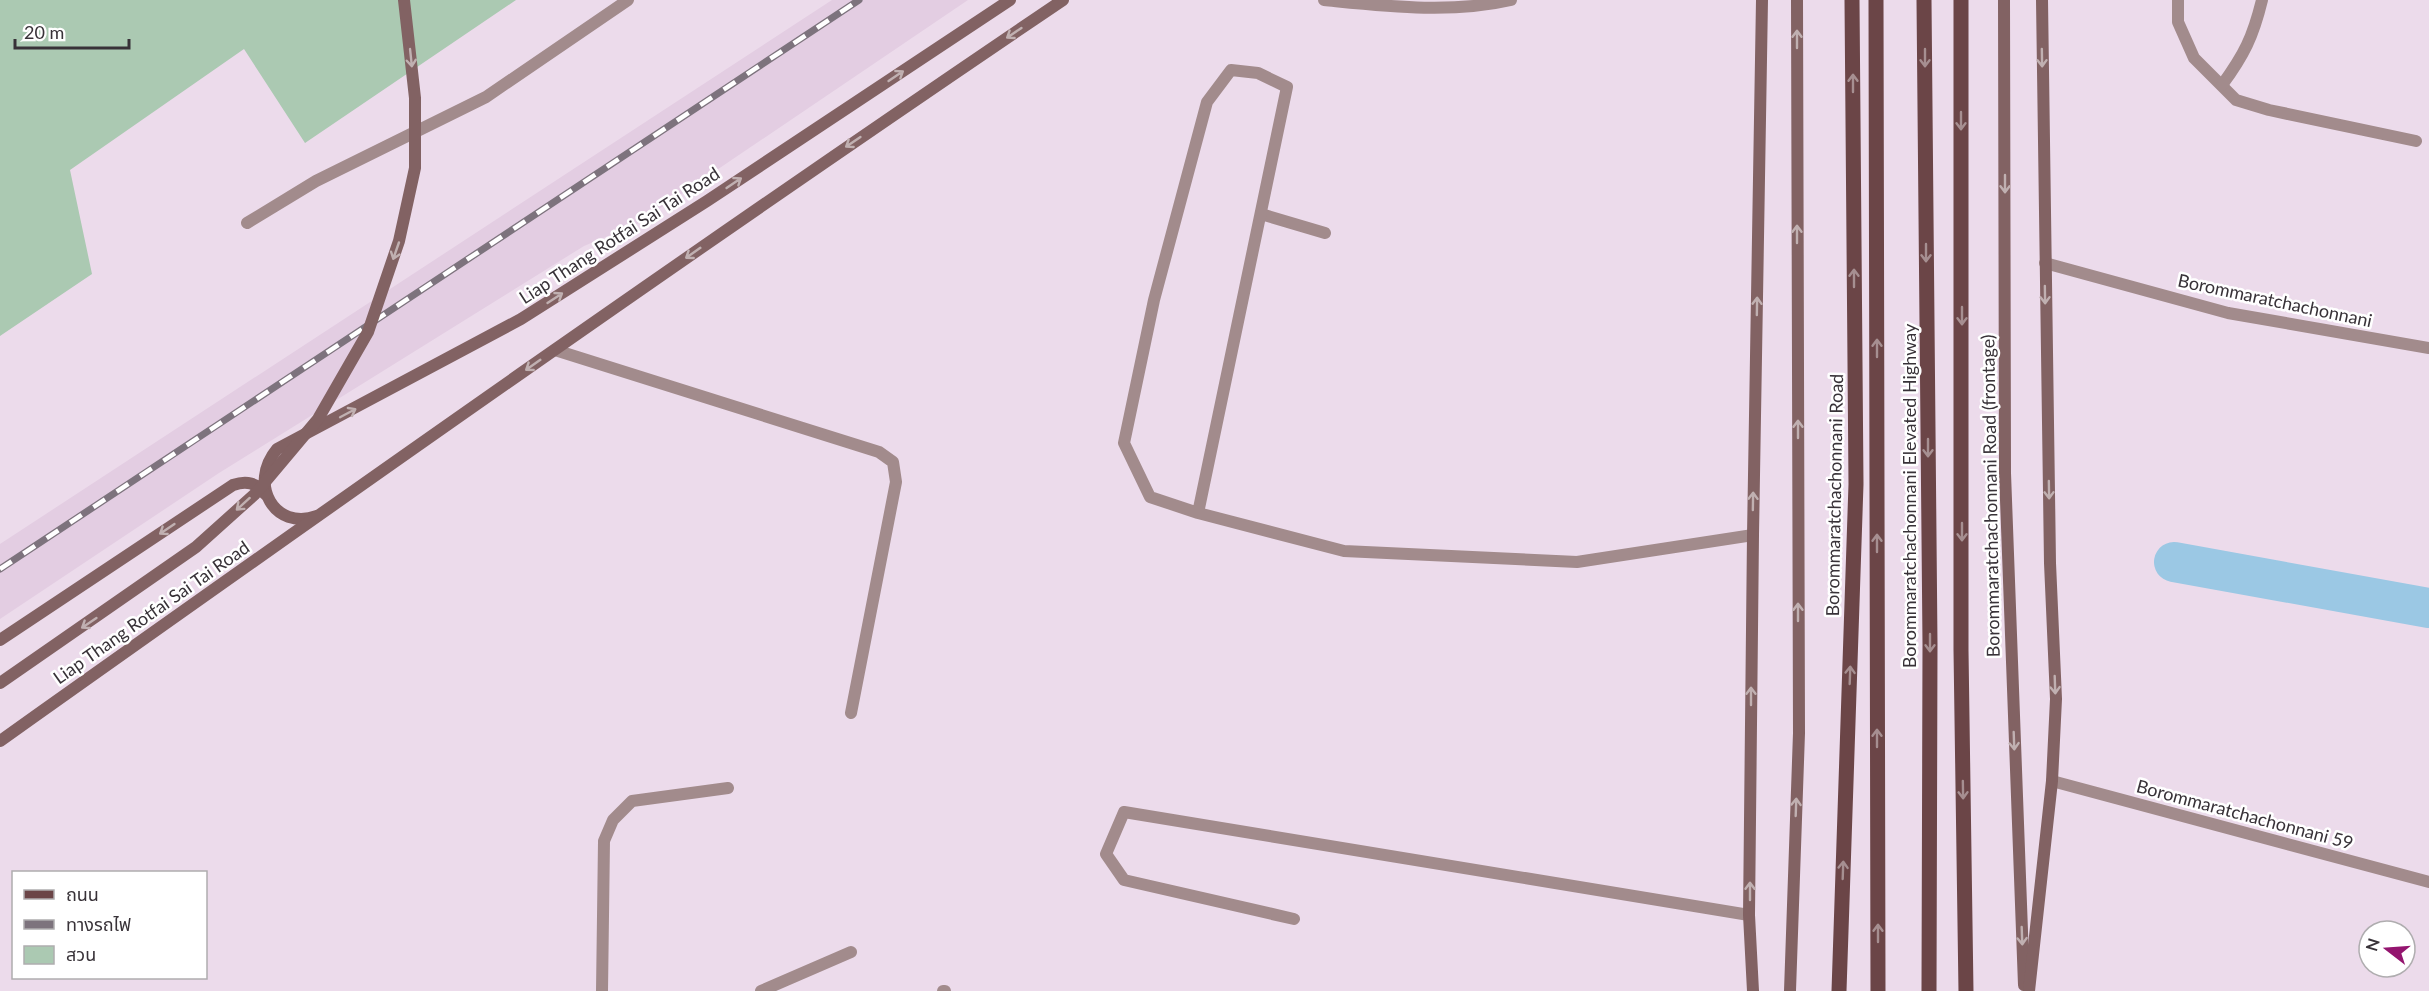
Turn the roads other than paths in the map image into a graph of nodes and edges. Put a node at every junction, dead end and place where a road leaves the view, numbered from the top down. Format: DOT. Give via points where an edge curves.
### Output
graph roads {
  1 [pos="404,0"];
  2 [pos="628,0"];
  3 [pos="1010,0"];
  4 [pos="1063,0"];
  5 [pos="1324,0"];
  6 [pos="1511,0"];
  7 [pos="1762,0"];
  8 [pos="1797,0"];
  9 [pos="1852,0"];
  10 [pos="1876,0"];
  11 [pos="1924,0"];
  12 [pos="1961,0"];
  13 [pos="2004,0"];
  14 [pos="2042,0"];
  15 [pos="2178,0"];
  16 [pos="2262,0"];
  17 [pos="2222,85"];
  18 [pos="2416,141"];
  19 [pos="1261,214"];
  20 [pos="247,223"];
  21 [pos="1325,233"];
  22 [pos="2045,263"];
  23 [pos="2429,348"];
  24 [pos="555,350"];
  25 [pos="267,496"];
  26 [pos="323,513"];
  27 [pos="1198,513"];
  28 [pos="1753,535"];
  29 [pos="0,640"];
  30 [pos="0,683"];
  31 [pos="851,713"];
  32 [pos="0,741"];
  33 [pos="2052,781"];
  34 [pos="728,789"];
  35 [pos="2429,882"];
  36 [pos="1749,915"];
  37 [pos="1294,919"];
  38 [pos="851,952"];
  39 [pos="602,991"];
  40 [pos="761,991"];
  41 [pos="1754,991"];
  42 [pos="1790,991"];
  43 [pos="1839,991"];
  44 [pos="1878,991"];
  45 [pos="1929,991"];
  46 [pos="1966,991"];
  47 [pos="2024,991"];
  48 [pos="2030,991"];
  1 -- 30 [label="main road, one-way, bridge" via="415,98 415,168 399,241 368,332 318,419 255,494 196,547"];
  2 -- 20 [label="street" via="486,97 316,182"];
  25 -- 3 [label="main road, Liap Thang Rotfai Sai Tai Road, one-way" via="264,471 278,449 521,320"];
  4 -- 24 [label="main road, Liap Thang Rotfai Sai Tai Road, one-way"];
  5 -- 6 [label="street" via="1394,7 1485,6"];
  28 -- 7 [label="main road, one-way"];
  42 -- 8 [label="main road, one-way" via="1799,732"];
  43 -- 9 [label="main road, Borommaratchachonnani Road, one-way" via="1856,484"];
  44 -- 10 [label="main road, Borommaratchachonnani Elevated Highway, one-way"];
  11 -- 45 [label="main road, Borommaratchachonnani Elevated Highway, one-way"];
  12 -- 46 [label="main road, one-way" via="1961,650"];
  13 -- 47 [label="main road, Borommaratchachonnani Road (frontage), one-way" via="2005,473"];
  14 -- 22 [label="main road, one-way"];
  15 -- 17 [label="street" via="2178,22 2194,58"];
  16 -- 17 [label="street" via="2254,33"];
  17 -- 18 [label="street" via="2236,100 2269,110"];
  19 -- 21 [label="street"];
  19 -- 27 [label="street"];
  19 -- 27 [label="street" via="1287,87 1258,73 1231,70 1207,102 1154,300 1124,442 1150,497"];
  22 -- 23 [label="street, Borommaratchachonnani" via="2228,313"];
  22 -- 33 [label="main road, one-way" via="2056,699"];
  24 -- 26 [label="main road, Liap Thang Rotfai Sai Tai Road, one-way"];
  24 -- 31 [label="street" via="879,452 893,462 896,482"];
  25 -- 26 [label="main road, Liap Thang Rotfai Sai Tai Road" via="285,515 304,518"];
  25 -- 29 [label="main road, Liap Thang Rotfai Sai Tai Road, one-way" via="248,482 233,485"];
  26 -- 32 [label="main road, Liap Thang Rotfai Sai Tai Road"];
  27 -- 28 [label="street" via="1344,551 1577,562"];
  36 -- 28 [label="main road, one-way"];
  33 -- 35 [label="street, Borommaratchachonnani 59"];
  33 -- 48 [label="main road"];
  34 -- 39 [label="street" via="632,801 613,820 604,841"];
  36 -- 37 [label="street" via="1124,812 1106,854 1124,880"];
  36 -- 41 [label="main road"];
  38 -- 40 [label="street"];
}
